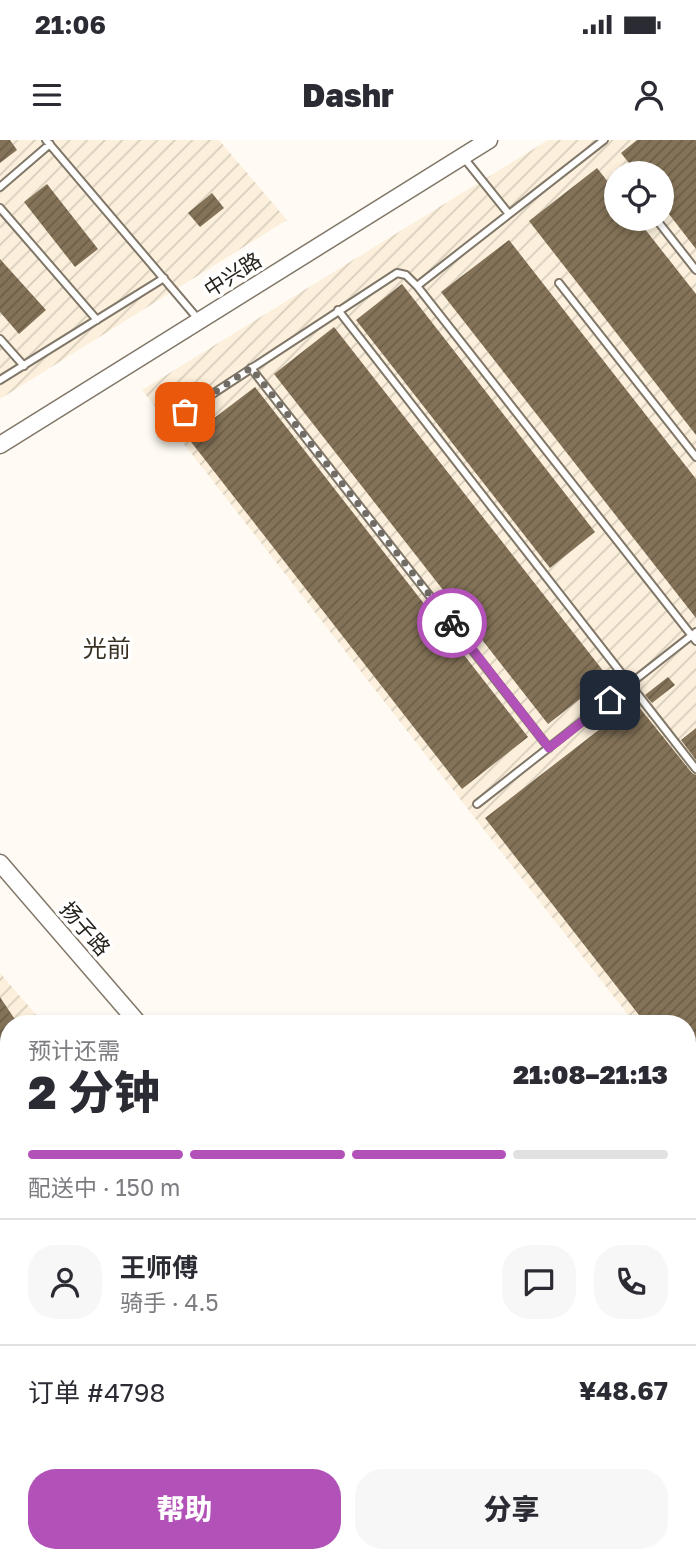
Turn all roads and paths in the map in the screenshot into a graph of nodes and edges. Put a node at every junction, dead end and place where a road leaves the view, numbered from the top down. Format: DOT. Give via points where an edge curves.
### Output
graph roads {
  1 [pos="489,140"];
  2 [pos="604,140"];
  3 [pos="48,142"];
  4 [pos="462,157"];
  5 [pos="0,187"];
  6 [pos="0,208"];
  7 [pos="509,214"];
  8 [pos="665,231"];
  9 [pos="696,270"];
  10 [pos="164,278"];
  11 [pos="559,283"];
  12 [pos="417,286"];
  13 [pos="338,310"];
  14 [pos="97,320"];
  15 [pos="200,320"];
  16 [pos="0,339"];
  17 [pos="24,366"];
  18 [pos="251,368"];
  19 [pos="0,380"];
  20 [pos="185,412"];
  21 [pos="0,445"];
  22 [pos="696,457"];
  23 [pos="695,636"];
  24 [pos="630,684"];
  25 [pos="549,748"];
  26 [pos="696,769"];
  27 [pos="477,804"];
  28 [pos="0,863"];
  29 [pos="131,1015"];
  1 -- 4 [label="street, 中兴路"];
  2 -- 7 [label="lane"];
  3 -- 5 [label="lane"];
  3 -- 10 [label="lane"];
  4 -- 7 [label="lane"];
  4 -- 15 [label="street, 中兴路"];
  6 -- 14 [label="lane"];
  7 -- 12 [label="lane"];
  8 -- 9 [label="lane"];
  10 -- 14 [label="lane"];
  10 -- 15 [label="lane"];
  11 -- 22 [label="lane"];
  12 -- 13 [label="lane" via="397,273"];
  12 -- 23 [label="lane"];
  13 -- 18 [label="lane"];
  13 -- 24 [label="lane"];
  14 -- 17 [label="lane"];
  15 -- 21 [label="street, 中兴路"];
  16 -- 17 [label="lane"];
  17 -- 19 [label="lane"];
  18 -- 20 [label="lane"];
  18 -- 25 [label="lane"];
  23 -- 24 [label="lane"];
  24 -- 25 [label="lane"];
  24 -- 26 [label="lane"];
  25 -- 27 [label="lane"];
  28 -- 29 [label="street, 扬子路"];
}
